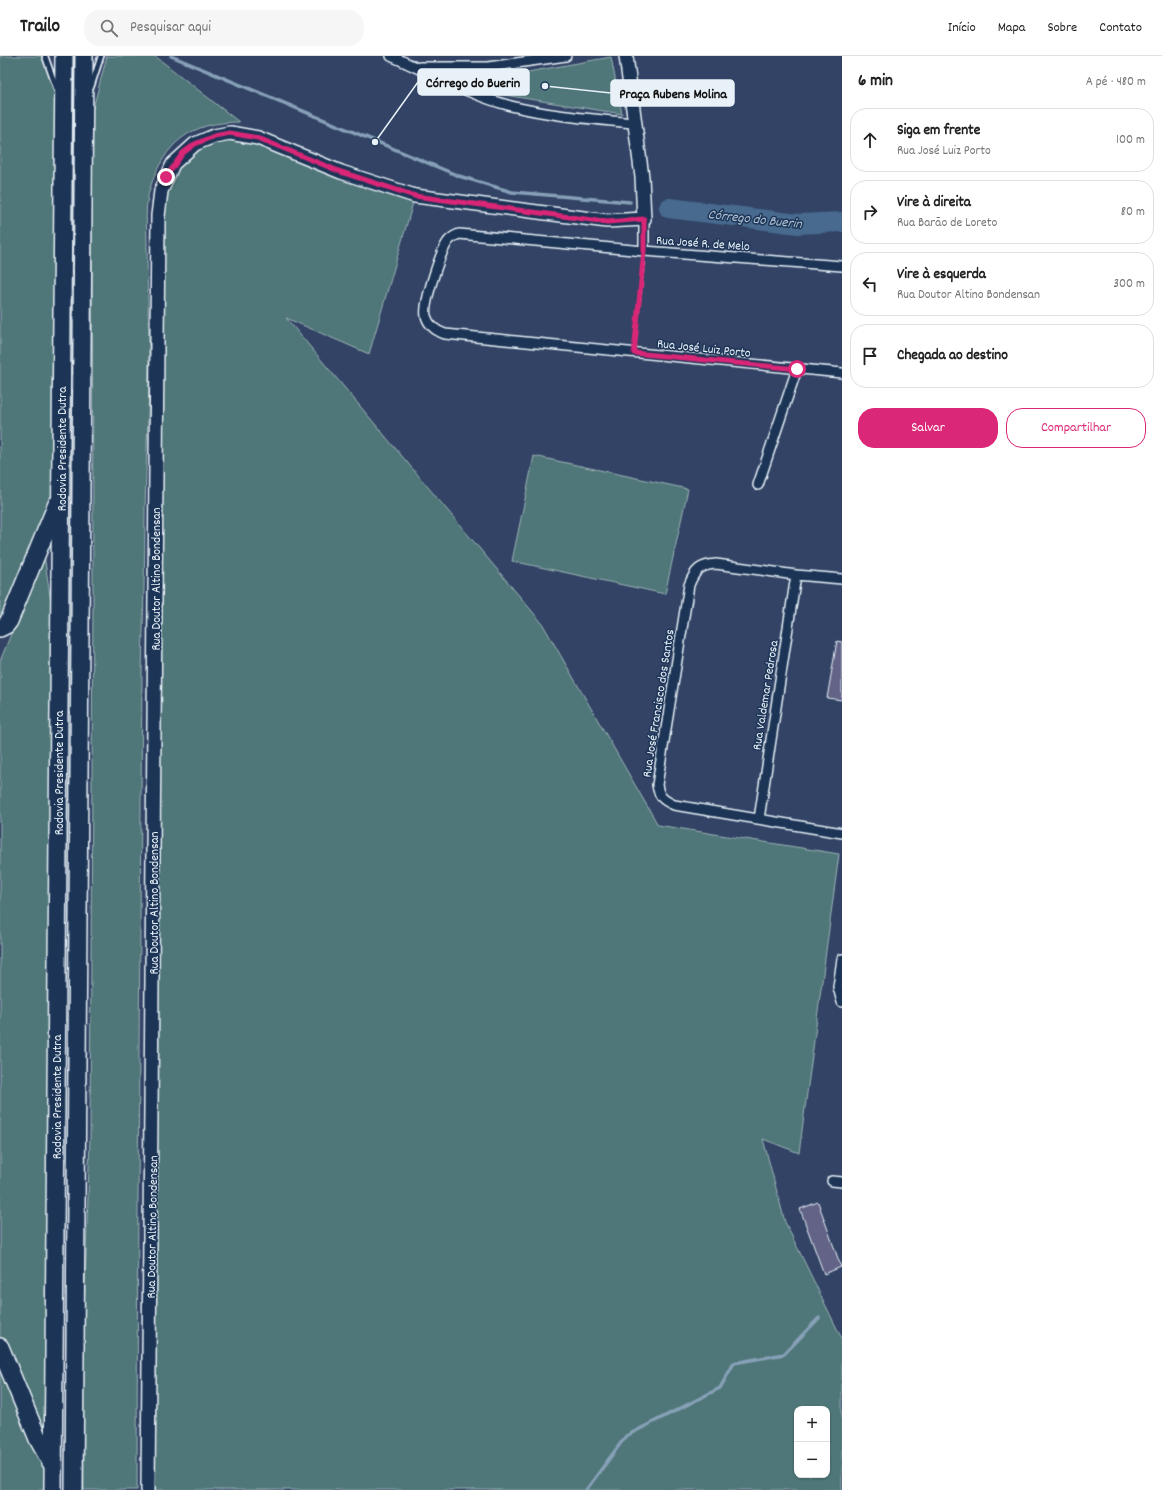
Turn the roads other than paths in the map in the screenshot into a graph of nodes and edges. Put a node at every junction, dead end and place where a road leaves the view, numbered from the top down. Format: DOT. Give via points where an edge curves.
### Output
graph roads {
  1 [pos="45,56"];
  2 [pos="64,56"];
  3 [pos="84,56"];
  4 [pos="101,56"];
  5 [pos="391,56"];
  6 [pos="566,56"];
  7 [pos="626,56"];
  8 [pos="522,59"];
  9 [pos="417,67"];
  10 [pos="84,108"];
  11 [pos="63,109"];
  12 [pos="634,123"];
  13 [pos="644,219"];
  14 [pos="644,251"];
  15 [pos="842,266"];
  16 [pos="445,334"];
  17 [pos="797,369"];
  18 [pos="842,373"];
  19 [pos="758,485"];
  20 [pos="60,497"];
  21 [pos="796,575"];
  22 [pos="842,579"];
  23 [pos="0,628"];
  24 [pos="759,819"];
  25 [pos="842,833"];
  26 [pos="842,958"];
  27 [pos="842,1002"];
  28 [pos="832,1181"];
  29 [pos="842,1182"];
  30 [pos="0,1347"];
  31 [pos="53,1464"];
  32 [pos="53,1490"];
  33 [pos="74,1490"];
  34 [pos="148,1490"];
  1 -- 11 [label="lane"];
  2 -- 11 [label="highway, Rodovia Presidente Dutra"];
  3 -- 10 [label="highway, Rodovia Presidente Dutra"];
  4 -- 10 [label="lane"];
  5 -- 9 [label="street"];
  6 -- 8 [label="street"];
  7 -- 12 [label="street"];
  8 -- 9 [label="street" via="488,68"];
  9 -- 12 [label="street" via="481,96 511,105 546,113"];
  10 -- 33 [label="highway, Rodovia Presidente Dutra"];
  11 -- 20 [label="highway, Rodovia Presidente Dutra"];
  12 -- 13 [label="street" via="642,177"];
  13 -- 14 [label="street"];
  13 -- 34 [label="street, Rua Doutor Altino Bondensan" via="607,222 415,196 341,172 258,138 230,133 195,144 183,153 166,177 161,191 158,216"];
  14 -- 15 [label="street, Rua José R. de Melo"];
  14 -- 16 [label="street, Rua José R. de Melo" via="459,234 447,242 426,304 426,315 430,325 436,331"];
  16 -- 17 [label="street, Rua José Luiz Porto"];
  17 -- 18 [label="street, Rua José Luiz Porto"];
  17 -- 19 [label="street"];
  20 -- 23 [label="highway" via="9,621"];
  20 -- 31 [label="highway, Rodovia Presidente Dutra"];
  21 -- 22 [label="street, Rua José Francisco dos Santos"];
  21 -- 24 [label="street, Rua Valdemar Pedrosa"];
  21 -- 24 [label="street, Rua José Francisco dos Santos" via="716,564 704,565 694,573 689,585 657,784 659,794 665,801 674,805"];
  24 -- 25 [label="street, Rua José Francisco dos Santos"];
  26 -- 27 [label="street" via="838,987"];
  28 -- 29 [label="street"];
  30 -- 31 [label="highway" via="38,1439"];
  31 -- 32 [label="highway, Rodovia Presidente Dutra"];
}
